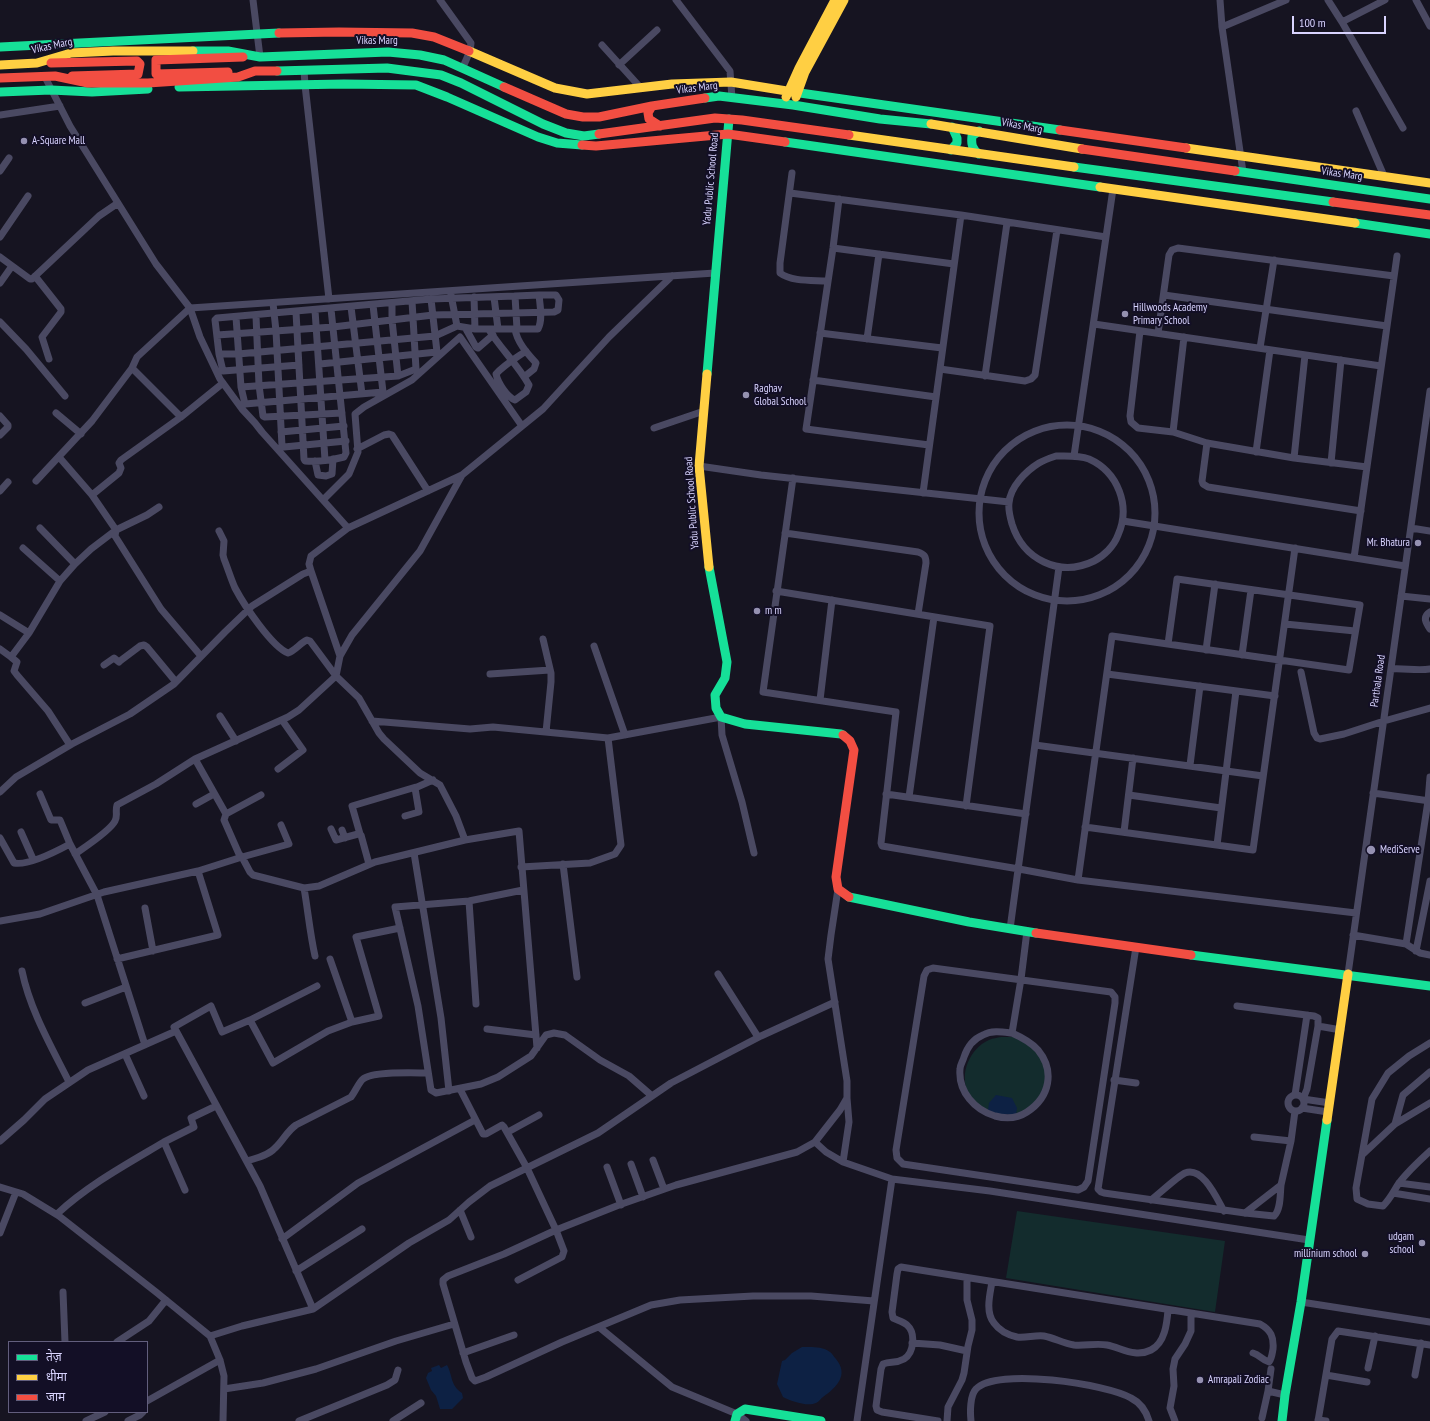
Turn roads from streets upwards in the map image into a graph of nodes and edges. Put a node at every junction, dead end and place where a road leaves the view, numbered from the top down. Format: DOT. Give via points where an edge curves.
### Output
graph roads {
  1 [pos="253,0"];
  2 [pos="440,0"];
  3 [pos="676,0"];
  4 [pos="836,0"];
  5 [pos="844,0"];
  6 [pos="1220,0"];
  7 [pos="1286,0"];
  8 [pos="1328,0"];
  9 [pos="1385,0"];
  10 [pos="1416,0"];
  11 [pos="1342,22"];
  12 [pos="1222,26"];
  13 [pos="1430,26"];
  14 [pos="657,30"];
  15 [pos="258,34"];
  16 [pos="602,44"];
  17 [pos="0,47"];
  18 [pos="470,51"];
  19 [pos="260,57"];
  20 [pos="37,63"];
  21 [pos="620,64"];
  22 [pos="0,65"];
  23 [pos="463,68"];
  24 [pos="304,70"];
  25 [pos="255,71"];
  26 [pos="45,76"];
  27 [pos="55,76"];
  28 [pos="0,78"];
  29 [pos="731,82"];
  30 [pos="305,85"];
  31 [pos="640,88"];
  32 [pos="51,90"];
  33 [pos="0,92"];
  34 [pos="792,92"];
  35 [pos="732,98"];
  36 [pos="783,104"];
  37 [pos="793,105"];
  38 [pos="60,106"];
  39 [pos="652,106"];
  40 [pos="1356,111"];
  41 [pos="0,116"];
  42 [pos="729,119"];
  43 [pos="660,126"];
  44 [pos="952,127"];
  45 [pos="1403,128"];
  46 [pos="979,131"];
  47 [pos="728,134"];
  48 [pos="951,150"];
  49 [pos="979,154"];
  50 [pos="1241,156"];
  51 [pos="9,158"];
  52 [pos="0,171"];
  53 [pos="1243,172"];
  54 [pos="792,173"];
  55 [pos="1384,176"];
  56 [pos="1430,183"];
  57 [pos="1113,189"];
  58 [pos="790,193"];
  59 [pos="28,196"];
  60 [pos="839,199"];
  61 [pos="1430,199"];
  62 [pos="118,203"];
  63 [pos="961,215"];
  64 [pos="1430,215"];
  65 [pos="1007,223"];
  66 [pos="1057,230"];
  67 [pos="1430,234"];
  68 [pos="0,237"];
  69 [pos="1106,237"];
  70 [pos="833,248"];
  71 [pos="879,254"];
  72 [pos="1397,256"];
  73 [pos="0,257"];
  74 [pos="1274,260"];
  75 [pos="954,264"];
  76 [pos="12,266"];
  77 [pos="715,274"];
  78 [pos="35,276"];
  79 [pos="672,276"];
  80 [pos="1394,276"];
  81 [pos="827,281"];
  82 [pos="0,283"];
  83 [pos="451,294"];
  84 [pos="539,295"];
  85 [pos="1164,295"];
  86 [pos="516,296"];
  87 [pos="474,297"];
  88 [pos="494,297"];
  89 [pos="329,299"];
  90 [pos="430,299"];
  91 [pos="412,301"];
  92 [pos="273,303"];
  93 [pos="392,303"];
  94 [pos="372,305"];
  95 [pos="351,307"];
  96 [pos="190,308"];
  97 [pos="331,309"];
  98 [pos="316,310"];
  99 [pos="1266,310"];
  100 [pos="296,312"];
  101 [pos="541,312"];
  102 [pos="516,313"];
  103 [pos="274,314"];
  104 [pos="496,314"];
  105 [pos="454,315"];
  106 [pos="475,315"];
  107 [pos="256,316"];
  108 [pos="433,316"];
  109 [pos="236,318"];
  110 [pos="414,318"];
  111 [pos="392,320"];
  112 [pos="0,322"];
  113 [pos="375,323"];
  114 [pos="1094,324"];
  115 [pos="354,325"];
  116 [pos="457,326"];
  117 [pos="1387,326"];
  118 [pos="333,327"];
  119 [pos="318,328"];
  120 [pos="466,329"];
  121 [pos="498,329"];
  122 [pos="516,329"];
  123 [pos="298,330"];
  124 [pos="475,330"];
  125 [pos="276,331"];
  126 [pos="1140,331"];
  127 [pos="257,332"];
  128 [pos="491,332"];
  129 [pos="820,333"];
  130 [pos="1158,333"];
  131 [pos="236,334"];
  132 [pos="216,335"];
  133 [pos="435,336"];
  134 [pos="1184,337"];
  135 [pos="415,338"];
  136 [pos="867,339"];
  137 [pos="395,340"];
  138 [pos="377,341"];
  139 [pos="356,343"];
  140 [pos="335,345"];
  141 [pos="318,346"];
  142 [pos="298,348"];
  143 [pos="942,348"];
  144 [pos="1260,348"];
  145 [pos="277,350"];
  146 [pos="1270,350"];
  147 [pos="526,351"];
  148 [pos="258,352"];
  149 [pos="219,354"];
  150 [pos="238,354"];
  151 [pos="416,354"];
  152 [pos="1305,355"];
  153 [pos="396,356"];
  154 [pos="379,358"];
  155 [pos="49,359"];
  156 [pos="358,360"];
  157 [pos="1341,360"];
  158 [pos="512,361"];
  159 [pos="337,362"];
  160 [pos="320,364"];
  161 [pos="299,365"];
  162 [pos="278,366"];
  163 [pos="1381,366"];
  164 [pos="132,368"];
  165 [pos="258,368"];
  166 [pos="239,369"];
  167 [pos="940,369"];
  168 [pos="398,376"];
  169 [pos="985,376"];
  170 [pos="381,377"];
  171 [pos="524,377"];
  172 [pos="360,378"];
  173 [pos="339,380"];
  174 [pos="813,380"];
  175 [pos="321,381"];
  176 [pos="300,383"];
  177 [pos="224,384"];
  178 [pos="279,384"];
  179 [pos="259,386"];
  180 [pos="241,387"];
  181 [pos="1430,391"];
  182 [pos="362,394"];
  183 [pos="65,396"];
  184 [pos="340,396"];
  185 [pos="322,397"];
  186 [pos="936,397"];
  187 [pos="301,399"];
  188 [pos="280,401"];
  189 [pos="262,402"];
  190 [pos="704,411"];
  191 [pos="56,413"];
  192 [pos="342,413"];
  193 [pos="302,415"];
  194 [pos="323,415"];
  195 [pos="0,416"];
  196 [pos="281,416"];
  197 [pos="181,417"];
  198 [pos="1079,425"];
  199 [pos="344,426"];
  200 [pos="522,426"];
  201 [pos="324,428"];
  202 [pos="654,428"];
  203 [pos="302,430"];
  204 [pos="281,432"];
  205 [pos="1173,432"];
  206 [pos="81,434"];
  207 [pos="0,435"];
  208 [pos="346,441"];
  209 [pos="1207,443"];
  210 [pos="325,444"];
  211 [pos="303,446"];
  212 [pos="929,446"];
  213 [pos="357,449"];
  214 [pos="1256,452"];
  215 [pos="1074,456"];
  216 [pos="59,457"];
  217 [pos="1294,458"];
  218 [pos="329,459"];
  219 [pos="315,460"];
  220 [pos="1330,462"];
  221 [pos="699,466"];
  222 [pos="1367,467"];
  223 [pos="462,475"];
  224 [pos="792,478"];
  225 [pos="8,482"];
  226 [pos="36,482"];
  227 [pos="0,491"];
  228 [pos="428,491"];
  229 [pos="923,493"];
  230 [pos="92,495"];
  231 [pos="324,499"];
  232 [pos="978,499"];
  233 [pos="1008,502"];
  234 [pos="159,506"];
  235 [pos="1361,511"];
  236 [pos="1123,520"];
  237 [pos="1155,526"];
  238 [pos="40,528"];
  239 [pos="348,528"];
  240 [pos="1411,528"];
  241 [pos="116,530"];
  242 [pos="219,531"];
  243 [pos="1430,531"];
  244 [pos="785,533"];
  245 [pos="23,548"];
  246 [pos="1295,548"];
  247 [pos="1354,558"];
  248 [pos="75,564"];
  249 [pos="1405,566"];
  250 [pos="1059,567"];
  251 [pos="311,571"];
  252 [pos="60,581"];
  253 [pos="1215,584"];
  254 [pos="1251,590"];
  255 [pos="776,591"];
  256 [pos="1289,595"];
  257 [pos="1401,596"];
  258 [pos="1430,599"];
  259 [pos="832,600"];
  260 [pos="1055,600"];
  261 [pos="248,610"];
  262 [pos="1430,612"];
  263 [pos="918,614"];
  264 [pos="0,615"];
  265 [pos="934,617"];
  266 [pos="1285,624"];
  267 [pos="1430,629"];
  268 [pos="1355,631"];
  269 [pos="29,632"];
  270 [pos="543,638"];
  271 [pos="1168,644"];
  272 [pos="594,646"];
  273 [pos="0,649"];
  274 [pos="1206,650"];
  275 [pos="1242,655"];
  276 [pos="201,656"];
  277 [pos="340,656"];
  278 [pos="11,657"];
  279 [pos="1280,660"];
  280 [pos="104,665"];
  281 [pos="1391,669"];
  282 [pos="1430,669"];
  283 [pos="550,670"];
  284 [pos="1301,672"];
  285 [pos="490,674"];
  286 [pos="1107,674"];
  287 [pos="336,676"];
  288 [pos="176,682"];
  289 [pos="1200,686"];
  290 [pos="1236,691"];
  291 [pos="1275,696"];
  292 [pos="820,700"];
  293 [pos="1430,708"];
  294 [pos="220,716"];
  295 [pos="721,717"];
  296 [pos="282,720"];
  297 [pos="1384,720"];
  298 [pos="372,721"];
  299 [pos="546,732"];
  300 [pos="625,735"];
  301 [pos="608,738"];
  302 [pos="236,741"];
  303 [pos="70,745"];
  304 [pos="1035,745"];
  305 [pos="1096,752"];
  306 [pos="1133,758"];
  307 [pos="195,759"];
  308 [pos="1190,765"];
  309 [pos="278,769"];
  310 [pos="1226,770"];
  311 [pos="1263,776"];
  312 [pos="1430,777"];
  313 [pos="433,780"];
  314 [pos="416,787"];
  315 [pos="0,792"];
  316 [pos="1373,793"];
  317 [pos="40,794"];
  318 [pos="214,794"];
  319 [pos="261,794"];
  320 [pos="886,794"];
  321 [pos="1129,795"];
  322 [pos="909,797"];
  323 [pos="1429,801"];
  324 [pos="196,804"];
  325 [pos="966,806"];
  326 [pos="1221,808"];
  327 [pos="226,814"];
  328 [pos="1026,814"];
  329 [pos="405,816"];
  330 [pos="281,825"];
  331 [pos="1085,827"];
  332 [pos="331,829"];
  333 [pos="342,830"];
  334 [pos="21,832"];
  335 [pos="1124,832"];
  336 [pos="360,834"];
  337 [pos="0,838"];
  338 [pos="345,838"];
  339 [pos="465,840"];
  340 [pos="70,844"];
  341 [pos="1217,845"];
  342 [pos="414,853"];
  343 [pos="754,853"];
  344 [pos="75,854"];
  345 [pos="242,857"];
  346 [pos="33,860"];
  347 [pos="369,864"];
  348 [pos="563,864"];
  349 [pos="521,867"];
  350 [pos="1019,869"];
  351 [pos="198,871"];
  352 [pos="1078,880"];
  353 [pos="1430,881"];
  354 [pos="304,888"];
  355 [pos="838,889"];
  356 [pos="523,890"];
  357 [pos="97,895"];
  358 [pos="469,901"];
  359 [pos="423,904"];
  360 [pos="146,908"];
  361 [pos="1356,913"];
  362 [pos="0,921"];
  363 [pos="400,928"];
  364 [pos="1010,929"];
  365 [pos="1027,931"];
  366 [pos="1353,935"];
  367 [pos="1406,944"];
  368 [pos="1136,947"];
  369 [pos="153,951"];
  370 [pos="1416,951"];
  371 [pos="1430,954"];
  372 [pos="315,956"];
  373 [pos="117,959"];
  374 [pos="330,959"];
  375 [pos="22,971"];
  376 [pos="718,974"];
  377 [pos="1348,974"];
  378 [pos="577,977"];
  379 [pos="1021,979"];
  380 [pos="126,986"];
  381 [pos="317,986"];
  382 [pos="1430,986"];
  383 [pos="835,1002"];
  384 [pos="85,1003"];
  385 [pos="476,1004"];
  386 [pos="1237,1006"];
  387 [pos="1307,1015"];
  388 [pos="250,1020"];
  389 [pos="352,1022"];
  390 [pos="1318,1026"];
  391 [pos="488,1029"];
  392 [pos="1341,1030"];
  393 [pos="176,1031"];
  394 [pos="1012,1033"];
  395 [pos="536,1035"];
  396 [pos="758,1037"];
  397 [pos="1430,1043"];
  398 [pos="145,1045"];
  399 [pos="537,1048"];
  400 [pos="125,1054"];
  401 [pos="428,1072"];
  402 [pos="1430,1072"];
  403 [pos="1114,1080"];
  404 [pos="69,1082"];
  405 [pos="1136,1083"];
  406 [pos="460,1089"];
  407 [pos="449,1091"];
  408 [pos="1295,1095"];
  409 [pos="144,1096"];
  410 [pos="652,1096"];
  411 [pos="847,1098"];
  412 [pos="1303,1099"];
  413 [pos="1430,1103"];
  414 [pos="216,1106"];
  415 [pos="1329,1108"];
  416 [pos="1299,1109"];
  417 [pos="539,1115"];
  418 [pos="475,1120"];
  419 [pos="1395,1124"];
  420 [pos="508,1132"];
  421 [pos="1254,1137"];
  422 [pos="0,1141"];
  423 [pos="1291,1141"];
  424 [pos="164,1142"];
  425 [pos="814,1142"];
  426 [pos="1430,1151"];
  427 [pos="1362,1155"];
  428 [pos="653,1160"];
  429 [pos="247,1161"];
  430 [pos="843,1162"];
  431 [pos="631,1164"];
  432 [pos="608,1167"];
  433 [pos="527,1168"];
  434 [pos="992,1177"];
  435 [pos="892,1179"];
  436 [pos="1399,1183"];
  437 [pos="1281,1185"];
  438 [pos="0,1187"];
  439 [pos="1430,1187"];
  440 [pos="664,1189"];
  441 [pos="185,1190"];
  442 [pos="16,1192"];
  443 [pos="990,1192"];
  444 [pos="1394,1193"];
  445 [pos="643,1197"];
  446 [pos="1430,1199"];
  447 [pos="1151,1200"];
  448 [pos="621,1205"];
  449 [pos="460,1210"];
  450 [pos="1224,1210"];
  451 [pos="57,1214"];
  452 [pos="1245,1214"];
  453 [pos="362,1229"];
  454 [pos="556,1230"];
  455 [pos="0,1233"];
  456 [pos="471,1237"];
  457 [pos="282,1239"];
  458 [pos="1309,1240"];
  459 [pos="296,1271"];
  460 [pos="967,1278"];
  461 [pos="518,1280"];
  462 [pos="992,1282"];
  463 [pos="63,1292"];
  464 [pos="166,1300"];
  465 [pos="874,1301"];
  466 [pos="1301,1302"];
  467 [pos="313,1309"];
  468 [pos="1168,1310"];
  469 [pos="1190,1313"];
  470 [pos="1430,1322"];
  471 [pos="454,1324"];
  472 [pos="598,1326"];
  473 [pos="514,1335"];
  474 [pos="210,1336"];
  475 [pos="1375,1336"];
  476 [pos="65,1341"];
  477 [pos="119,1341"];
  478 [pos="1422,1343"];
  479 [pos="912,1344"];
  480 [pos="1430,1344"];
  481 [pos="967,1351"];
  482 [pos="463,1353"];
  483 [pos="1253,1353"];
  484 [pos="220,1360"];
  485 [pos="1368,1368"];
  486 [pos="1271,1369"];
  487 [pos="398,1370"];
  488 [pos="1326,1374"];
  489 [pos="1415,1375"];
  490 [pos="1366,1382"];
  491 [pos="224,1389"];
  492 [pos="1268,1391"];
  493 [pos="1285,1394"];
  494 [pos="148,1400"];
  495 [pos="421,1403"];
  496 [pos="103,1413"];
  497 [pos="142,1413"];
  498 [pos="736,1418"];
  499 [pos="1262,1418"];
  500 [pos="1318,1420"];
  501 [pos="86,1421"];
  502 [pos="128,1421"];
  503 [pos="222,1421"];
  504 [pos="299,1421"];
  505 [pos="393,1421"];
  506 [pos="746,1421"];
  507 [pos="821,1421"];
  508 [pos="857,1421"];
  509 [pos="938,1421"];
  510 [pos="947,1421"];
  511 [pos="971,1421"];
  512 [pos="1149,1421"];
  513 [pos="1175,1421"];
  514 [pos="1282,1421"];
  515 [pos="1326,1421"];
  1 -- 15 [label="street"];
  2 -- 18 [label="street" via="471,43"];
  3 -- 29 [label="street" via="730,71"];
  4 -- 34 [label="street"];
  5 -- 34 [label="street"];
  6 -- 12 [label="street"];
  7 -- 12 [label="street"];
  8 -- 11 [label="street"];
  9 -- 11 [label="street"];
  10 -- 13 [label="street"];
  11 -- 45 [label="street"];
  12 -- 50 [label="street"];
  14 -- 21 [label="street"];
  15 -- 17 [label="street"];
  15 -- 18 [label="street" via="412,33 434,37"];
  15 -- 19 [label="street"];
  16 -- 21 [label="street"];
  18 -- 23 [label="street"];
  18 -- 31 [label="street" via="555,88 568,91 587,94"];
  19 -- 20 [label="street, Vikas Marg" via="228,51 113,51 71,53"];
  19 -- 23 [label="street, Vikas Marg" via="388,52 444,60"];
  19 -- 25 [label="street" via="156,60 155,67 156,74"];
  20 -- 22 [label="street, Vikas Marg"];
  20 -- 27 [label="street" via="137,61 140,64 138,74"];
  21 -- 31 [label="street"];
  23 -- 39 [label="street, Vikas Marg" via="566,114 599,117"];
  24 -- 25 [label="street"];
  24 -- 30 [label="street"];
  24 -- 43 [label="street" via="386,68 441,75 543,124 566,133 584,136"];
  25 -- 27 [label="street" via="238,77 148,83 88,83"];
  26 -- 27 [label="street"];
  26 -- 28 [label="street"];
  26 -- 32 [label="street"];
  29 -- 31 [label="street"];
  29 -- 34 [label="street"];
  29 -- 35 [label="street"];
  30 -- 32 [label="street" via="92,92"];
  30 -- 47 [label="street" via="416,85 557,143 596,146"];
  30 -- 89 [label="street"];
  32 -- 33 [label="street"];
  32 -- 38 [label="street"];
  34 -- 36 [label="street"];
  34 -- 37 [label="street"];
  34 -- 50 [label="street"];
  35 -- 36 [label="street, Vikas Marg"];
  35 -- 39 [label="street, Vikas Marg" via="719,96"];
  36 -- 37 [label="street, Vikas Marg"];
  37 -- 44 [label="street, Vikas Marg" via="880,120"];
  38 -- 41 [label="street"];
  38 -- 62 [label="street"];
  39 -- 43 [label="street" via="648,113 649,120"];
  40 -- 55 [label="street"];
  42 -- 43 [label="street" via="715,118"];
  42 -- 47 [label="street, Yadu Public School Road"];
  42 -- 48 [label="street"];
  44 -- 46 [label="street, Vikas Marg"];
  44 -- 48 [label="street" via="957,143"];
  46 -- 49 [label="street" via="972,136 971,143"];
  46 -- 53 [label="street, Vikas Marg"];
  47 -- 57 [label="street"];
  47 -- 77 [label="street, Yadu Public School Road"];
  48 -- 49 [label="street"];
  49 -- 64 [label="street"];
  50 -- 53 [label="street"];
  50 -- 55 [label="street"];
  51 -- 52 [label="street"];
  53 -- 61 [label="street, Vikas Marg"];
  54 -- 58 [label="street"];
  55 -- 56 [label="street"];
  57 -- 67 [label="street"];
  57 -- 69 [label="street"];
  58 -- 60 [label="street"];
  58 -- 81 [label="street" via="780,273 791,278"];
  59 -- 68 [label="street"];
  60 -- 63 [label="street"];
  60 -- 70 [label="street"];
  62 -- 78 [label="street" via="99,216"];
  62 -- 96 [label="street" via="156,264"];
  63 -- 65 [label="street"];
  63 -- 75 [label="street"];
  65 -- 66 [label="street"];
  65 -- 169 [label="street"];
  66 -- 69 [label="street"];
  66 -- 169 [label="street" via="1035,375 1025,381"];
  69 -- 114 [label="street"];
  70 -- 71 [label="street"];
  70 -- 81 [label="street"];
  71 -- 75 [label="street"];
  71 -- 136 [label="street"];
  72 -- 80 [label="street"];
  73 -- 76 [label="street"];
  74 -- 80 [label="street"];
  74 -- 85 [label="street" via="1178,248 1172,250 1169,255"];
  74 -- 99 [label="street"];
  75 -- 143 [label="street"];
  76 -- 78 [label="street" via="30,279"];
  76 -- 82 [label="street"];
  77 -- 79 [label="street"];
  77 -- 190 [label="street, Yadu Public School Road"];
  78 -- 155 [label="street" via="61,309 42,337"];
  79 -- 83 [label="street"];
  79 -- 200 [label="street" via="609,337 543,409"];
  80 -- 117 [label="street"];
  81 -- 129 [label="street"];
  83 -- 87 [label="street"];
  83 -- 89 [label="street"];
  83 -- 90 [label="street"];
  83 -- 105 [label="street"];
  84 -- 86 [label="street"];
  84 -- 101 [label="street"];
  84 -- 101 [label="street" via="553,294 559,300 558,310"];
  85 -- 99 [label="street"];
  85 -- 130 [label="street"];
  86 -- 88 [label="street"];
  86 -- 102 [label="street"];
  87 -- 88 [label="street"];
  87 -- 106 [label="street"];
  88 -- 104 [label="street"];
  89 -- 92 [label="street"];
  90 -- 91 [label="street"];
  90 -- 108 [label="street"];
  91 -- 93 [label="street"];
  91 -- 110 [label="street"];
  92 -- 96 [label="street"];
  92 -- 103 [label="street"];
  93 -- 94 [label="street"];
  93 -- 111 [label="street"];
  94 -- 95 [label="street"];
  94 -- 113 [label="street"];
  95 -- 97 [label="street"];
  95 -- 115 [label="street"];
  96 -- 164 [label="street" via="137,357"];
  96 -- 177 [label="street" via="200,337"];
  97 -- 98 [label="street"];
  97 -- 118 [label="street"];
  98 -- 100 [label="street"];
  98 -- 119 [label="street"];
  99 -- 117 [label="street"];
  99 -- 144 [label="street"];
  100 -- 103 [label="street"];
  100 -- 123 [label="street"];
  101 -- 102 [label="street"];
  101 -- 122 [label="street" via="538,329"];
  102 -- 104 [label="street"];
  102 -- 122 [label="street"];
  103 -- 107 [label="street"];
  103 -- 125 [label="street"];
  104 -- 106 [label="street"];
  104 -- 121 [label="street"];
  105 -- 106 [label="street"];
  105 -- 108 [label="street"];
  105 -- 116 [label="street"];
  106 -- 124 [label="street"];
  107 -- 109 [label="street"];
  107 -- 127 [label="street"];
  108 -- 110 [label="street"];
  108 -- 133 [label="street"];
  109 -- 131 [label="street"];
  109 -- 132 [label="street" via="217,318"];
  110 -- 111 [label="street"];
  110 -- 135 [label="street"];
  111 -- 113 [label="street"];
  111 -- 137 [label="street"];
  112 -- 183 [label="street"];
  113 -- 115 [label="street"];
  113 -- 138 [label="street"];
  114 -- 126 [label="street"];
  114 -- 198 [label="street"];
  115 -- 118 [label="street"];
  115 -- 139 [label="street"];
  116 -- 120 [label="street"];
  116 -- 133 [label="street"];
  117 -- 163 [label="street"];
  118 -- 119 [label="street"];
  118 -- 140 [label="street"];
  119 -- 123 [label="street"];
  119 -- 141 [label="street"];
  120 -- 124 [label="street"];
  120 -- 128 [label="street" via="478,348"];
  121 -- 122 [label="street"];
  121 -- 128 [label="street"];
  122 -- 147 [label="street" via="516,336"];
  123 -- 125 [label="street"];
  123 -- 142 [label="street"];
  124 -- 128 [label="street"];
  125 -- 127 [label="street"];
  125 -- 145 [label="street"];
  126 -- 130 [label="street"];
  126 -- 205 [label="street" via="1130,416 1138,428"];
  127 -- 131 [label="street"];
  127 -- 148 [label="street"];
  128 -- 158 [label="street"];
  129 -- 136 [label="street"];
  129 -- 174 [label="street"];
  130 -- 134 [label="street"];
  131 -- 132 [label="street"];
  131 -- 150 [label="street"];
  132 -- 149 [label="street"];
  133 -- 135 [label="street"];
  133 -- 151 [label="street" via="437,352"];
  134 -- 144 [label="street"];
  134 -- 205 [label="street"];
  135 -- 137 [label="street"];
  135 -- 151 [label="street"];
  136 -- 143 [label="street"];
  137 -- 138 [label="street"];
  137 -- 153 [label="street"];
  138 -- 139 [label="street"];
  138 -- 154 [label="street"];
  139 -- 140 [label="street"];
  139 -- 156 [label="street"];
  140 -- 141 [label="street"];
  140 -- 159 [label="street"];
  141 -- 142 [label="street"];
  141 -- 160 [label="street"];
  142 -- 145 [label="street"];
  142 -- 161 [label="street"];
  143 -- 167 [label="street"];
  144 -- 146 [label="street"];
  145 -- 148 [label="street"];
  145 -- 162 [label="street"];
  146 -- 152 [label="street"];
  146 -- 214 [label="street"];
  147 -- 158 [label="street"];
  147 -- 171 [label="street" via="536,363 534,369"];
  148 -- 150 [label="street"];
  148 -- 165 [label="street"];
  149 -- 150 [label="street"];
  149 -- 166 [label="street" via="223,371"];
  150 -- 166 [label="street"];
  151 -- 153 [label="street"];
  151 -- 168 [label="street" via="416,369"];
  152 -- 157 [label="street"];
  152 -- 217 [label="street"];
  153 -- 154 [label="street"];
  153 -- 168 [label="street"];
  154 -- 156 [label="street"];
  154 -- 170 [label="street"];
  156 -- 159 [label="street"];
  156 -- 172 [label="street"];
  157 -- 163 [label="street"];
  157 -- 220 [label="street"];
  158 -- 171 [label="street"];
  158 -- 171 [label="street" via="496,374 497,380 510,398 515,400 526,392 529,385"];
  159 -- 160 [label="street"];
  159 -- 173 [label="street"];
  160 -- 175 [label="street"];
  161 -- 162 [label="street"];
  161 -- 176 [label="street"];
  162 -- 165 [label="street"];
  162 -- 178 [label="street"];
  163 -- 222 [label="street"];
  164 -- 197 [label="street"];
  164 -- 206 [label="street"];
  165 -- 166 [label="street"];
  165 -- 179 [label="street"];
  166 -- 180 [label="street"];
  167 -- 169 [label="street"];
  167 -- 186 [label="street"];
  168 -- 170 [label="street"];
  170 -- 172 [label="street"];
  170 -- 182 [label="street" via="383,392"];
  172 -- 173 [label="street"];
  172 -- 182 [label="street"];
  173 -- 175 [label="street"];
  173 -- 184 [label="street"];
  174 -- 186 [label="street"];
  174 -- 212 [label="street" via="806,429"];
  175 -- 176 [label="street"];
  175 -- 185 [label="street"];
  176 -- 178 [label="street"];
  176 -- 187 [label="street"];
  177 -- 197 [label="street"];
  177 -- 231 [label="street" via="242,409"];
  178 -- 179 [label="street"];
  178 -- 188 [label="street"];
  179 -- 180 [label="street"];
  179 -- 189 [label="street"];
  180 -- 189 [label="street" via="245,404"];
  181 -- 240 [label="street, Parthala Road"];
  182 -- 184 [label="street"];
  184 -- 185 [label="street"];
  184 -- 192 [label="street"];
  185 -- 187 [label="street"];
  185 -- 194 [label="street"];
  186 -- 212 [label="street"];
  187 -- 188 [label="street"];
  187 -- 193 [label="street"];
  188 -- 189 [label="street"];
  188 -- 196 [label="street"];
  189 -- 196 [label="street" via="263,416"];
  190 -- 202 [label="street"];
  190 -- 221 [label="street, Yadu Public School Road"];
  191 -- 206 [label="street"];
  192 -- 194 [label="street"];
  192 -- 199 [label="street"];
  193 -- 194 [label="street"];
  193 -- 196 [label="street"];
  193 -- 203 [label="street"];
  194 -- 201 [label="street"];
  195 -- 207 [label="street" via="8,424"];
  196 -- 204 [label="street"];
  197 -- 230 [label="street" via="121,460 119,463 122,468 119,473"];
  198 -- 215 [label="street"];
  198 -- 232 [label="street" via="1051,426 1025,435 1003,451 986,477"];
  198 -- 237 [label="street" via="1105,433 1128,449 1145,471 1154,498"];
  199 -- 201 [label="street"];
  199 -- 208 [label="street"];
  200 -- 213 [label="street" via="460,337 412,380 355,414"];
  200 -- 223 [label="street"];
  201 -- 203 [label="street"];
  201 -- 210 [label="street"];
  203 -- 204 [label="street"];
  203 -- 211 [label="street"];
  204 -- 211 [label="street" via="282,446"];
  205 -- 209 [label="street"];
  206 -- 216 [label="street"];
  208 -- 210 [label="street"];
  208 -- 218 [label="street" via="344,457"];
  209 -- 214 [label="street"];
  209 -- 235 [label="street" via="1202,481 1208,487"];
  210 -- 211 [label="street"];
  210 -- 218 [label="street"];
  211 -- 219 [label="street" via="305,461"];
  212 -- 229 [label="street"];
  213 -- 228 [label="street" via="384,435 392,435"];
  213 -- 231 [label="street" via="349,474"];
  214 -- 217 [label="street"];
  215 -- 233 [label="street" via="1056,456 1040,462 1030,469 1014,488"];
  215 -- 236 [label="street" via="1088,459 1103,468 1114,479 1121,494"];
  216 -- 226 [label="street"];
  216 -- 230 [label="street"];
  217 -- 220 [label="street"];
  218 -- 219 [label="street"];
  218 -- 219 [label="street" via="332,474 326,476 318,475"];
  220 -- 222 [label="street"];
  221 -- 224 [label="street"];
  221 -- 295 [label="street, Yadu Public School Road" via="710,572 727,662 725,678 715,695 716,708"];
  222 -- 235 [label="street"];
  223 -- 228 [label="street"];
  223 -- 277 [label="street" via="420,551 352,635"];
  224 -- 229 [label="street"];
  224 -- 244 [label="street"];
  225 -- 227 [label="street"];
  228 -- 239 [label="street"];
  229 -- 232 [label="street"];
  230 -- 241 [label="street"];
  231 -- 239 [label="street"];
  232 -- 233 [label="street"];
  232 -- 260 [label="street" via="981,536 994,564 1016,586"];
  233 -- 250 [label="street" via="1015,532 1023,547 1038,559"];
  234 -- 241 [label="street" via="147,515"];
  235 -- 247 [label="street"];
  236 -- 237 [label="street"];
  236 -- 250 [label="street" via="1118,536 1109,550 1098,559 1072,568"];
  237 -- 246 [label="street"];
  237 -- 260 [label="street" via="1147,552 1129,576 1104,594 1074,601"];
  238 -- 248 [label="street"];
  239 -- 251 [label="street" via="311,556"];
  240 -- 243 [label="street"];
  240 -- 249 [label="street, Parthala Road"];
  241 -- 248 [label="street"];
  241 -- 276 [label="street" via="115,536 161,609"];
  242 -- 261 [label="street" via="224,541 224,559 235,588"];
  244 -- 255 [label="street"];
  244 -- 263 [label="street" via="923,554 926,563"];
  245 -- 252 [label="street"];
  246 -- 247 [label="street"];
  246 -- 256 [label="street"];
  247 -- 249 [label="street"];
  248 -- 252 [label="street"];
  249 -- 257 [label="street, Parthala Road"];
  250 -- 260 [label="street"];
  251 -- 261 [label="street"];
  251 -- 277 [label="street"];
  252 -- 269 [label="street"];
  253 -- 254 [label="street"];
  253 -- 271 [label="street" via="1178,579"];
  253 -- 274 [label="street"];
  254 -- 256 [label="street"];
  254 -- 275 [label="street"];
  255 -- 259 [label="street"];
  255 -- 292 [label="street" via="763,692"];
  256 -- 266 [label="street"];
  256 -- 268 [label="street" via="1360,605"];
  257 -- 258 [label="street"];
  257 -- 281 [label="street, Parthala Road"];
  259 -- 263 [label="street"];
  259 -- 292 [label="street"];
  260 -- 304 [label="street"];
  261 -- 276 [label="street"];
  261 -- 287 [label="street" via="277,647 288,653 303,642 310,641"];
  262 -- 267 [label="street" via="1425,618"];
  263 -- 265 [label="street"];
  264 -- 269 [label="street"];
  265 -- 322 [label="street"];
  265 -- 325 [label="street" via="990,626"];
  266 -- 268 [label="street"];
  266 -- 279 [label="street"];
  268 -- 279 [label="street" via="1348,670"];
  269 -- 278 [label="street"];
  270 -- 283 [label="street"];
  271 -- 274 [label="street"];
  271 -- 286 [label="street" via="1112,636"];
  272 -- 300 [label="street"];
  273 -- 278 [label="street"];
  274 -- 275 [label="street"];
  275 -- 279 [label="street"];
  276 -- 288 [label="street"];
  277 -- 287 [label="street"];
  278 -- 303 [label="street" via="17,662 14,671 48,711"];
  279 -- 291 [label="street"];
  280 -- 288 [label="street" via="114,658 119,662 144,645"];
  281 -- 282 [label="street"];
  281 -- 297 [label="street, Parthala Road"];
  283 -- 285 [label="street"];
  283 -- 299 [label="street"];
  284 -- 297 [label="street" via="1317,738 1326,739"];
  286 -- 289 [label="street"];
  286 -- 305 [label="street"];
  287 -- 296 [label="street" via="299,710"];
  287 -- 298 [label="street" via="359,698"];
  288 -- 303 [label="street" via="130,714"];
  289 -- 290 [label="street"];
  289 -- 308 [label="street"];
  290 -- 291 [label="street"];
  290 -- 310 [label="street"];
  291 -- 311 [label="street"];
  292 -- 320 [label="street" via="896,712"];
  293 -- 297 [label="street"];
  294 -- 302 [label="street"];
  295 -- 300 [label="street"];
  295 -- 343 [label="street, Yadu Public School Road" via="722,735"];
  295 -- 355 [label="street" via="745,724 841,734 850,741 854,750 836,877"];
  296 -- 302 [label="street"];
  296 -- 309 [label="street" via="302,750"];
  297 -- 316 [label="street, Parthala Road"];
  298 -- 299 [label="street"];
  298 -- 313 [label="street" via="384,739 420,773"];
  299 -- 301 [label="street"];
  300 -- 301 [label="street"];
  301 -- 348 [label="street" via="621,845 615,854 590,863"];
  302 -- 307 [label="street"];
  303 -- 315 [label="street" via="16,777"];
  304 -- 305 [label="street"];
  304 -- 328 [label="street"];
  305 -- 306 [label="street"];
  305 -- 331 [label="street"];
  306 -- 308 [label="street"];
  306 -- 321 [label="street"];
  307 -- 318 [label="street"];
  307 -- 344 [label="street" via="117,806 116,817 111,827"];
  308 -- 310 [label="street"];
  310 -- 311 [label="street"];
  310 -- 326 [label="street"];
  311 -- 341 [label="street" via="1253,850"];
  312 -- 323 [label="street"];
  313 -- 314 [label="street"];
  313 -- 339 [label="street" via="440,785 447,797"];
  314 -- 329 [label="street" via="419,812"];
  314 -- 336 [label="street" via="352,806"];
  316 -- 323 [label="street"];
  316 -- 361 [label="street, Parthala Road"];
  317 -- 340 [label="street" via="51,820 60,820"];
  318 -- 324 [label="street"];
  318 -- 327 [label="street"];
  319 -- 327 [label="street"];
  320 -- 322 [label="street"];
  320 -- 350 [label="street" via="881,843 883,847"];
  321 -- 326 [label="street"];
  321 -- 335 [label="street"];
  322 -- 325 [label="street"];
  323 -- 367 [label="street"];
  325 -- 328 [label="street"];
  326 -- 341 [label="street"];
  327 -- 345 [label="street" via="224,820"];
  328 -- 350 [label="street"];
  330 -- 345 [label="street" via="289,844"];
  331 -- 335 [label="street"];
  331 -- 352 [label="street"];
  332 -- 338 [label="street" via="336,840"];
  333 -- 338 [label="street"];
  334 -- 346 [label="street"];
  335 -- 341 [label="street"];
  336 -- 338 [label="street"];
  336 -- 347 [label="street"];
  337 -- 346 [label="street" via="14,863"];
  339 -- 342 [label="street"];
  339 -- 349 [label="street" via="519,831"];
  340 -- 344 [label="street"];
  340 -- 346 [label="street"];
  342 -- 347 [label="street"];
  342 -- 359 [label="street"];
  344 -- 357 [label="street"];
  345 -- 351 [label="street"];
  345 -- 354 [label="street" via="253,874"];
  347 -- 354 [label="street" via="319,886"];
  348 -- 349 [label="street"];
  348 -- 378 [label="street"];
  349 -- 356 [label="street"];
  350 -- 352 [label="street"];
  350 -- 364 [label="street"];
  351 -- 357 [label="street"];
  351 -- 369 [label="street" via="218,935"];
  352 -- 361 [label="street"];
  353 -- 370 [label="street"];
  354 -- 372 [label="street"];
  355 -- 364 [label="street" via="847,897"];
  355 -- 383 [label="street" via="828,959"];
  356 -- 358 [label="street"];
  356 -- 395 [label="street"];
  357 -- 362 [label="street" via="40,914"];
  357 -- 373 [label="street"];
  358 -- 359 [label="street"];
  358 -- 385 [label="street"];
  359 -- 363 [label="street" via="395,907"];
  359 -- 407 [label="street" via="442,1018"];
  360 -- 369 [label="street"];
  361 -- 366 [label="street, Parthala Road"];
  363 -- 389 [label="street" via="356,937 379,1016"];
  363 -- 401 [label="street" via="418,1006"];
  364 -- 365 [label="street"];
  365 -- 368 [label="street"];
  365 -- 379 [label="street"];
  366 -- 367 [label="street"];
  366 -- 377 [label="street, Parthala Road"];
  367 -- 370 [label="street"];
  368 -- 377 [label="street"];
  368 -- 403 [label="street"];
  369 -- 373 [label="street"];
  370 -- 371 [label="street"];
  373 -- 380 [label="street"];
  374 -- 389 [label="street"];
  375 -- 404 [label="street" via="40,1023"];
  376 -- 396 [label="street"];
  377 -- 382 [label="street"];
  377 -- 392 [label="street"];
  379 -- 394 [label="street"];
  379 -- 434 [label="street" via="1111,992 1115,997 1115,1003 1088,1181 1084,1187 1078,1190"];
  379 -- 434 [label="street" via="933,968 927,970 896,1150 897,1158 902,1164"];
  380 -- 384 [label="street"];
  380 -- 398 [label="street"];
  381 -- 388 [label="street"];
  383 -- 396 [label="street"];
  383 -- 411 [label="street" via="847,1081"];
  386 -- 387 [label="street"];
  387 -- 390 [label="street" via="1318,1018"];
  387 -- 408 [label="street"];
  388 -- 389 [label="street" via="273,1063 328,1031"];
  388 -- 393 [label="street" via="222,1032 211,1006 174,1027"];
  390 -- 392 [label="street"];
  390 -- 412 [label="street"];
  391 -- 395 [label="street"];
  392 -- 415 [label="street"];
  393 -- 398 [label="street"];
  393 -- 414 [label="street"];
  394 -- 394 [label="street" via="997,1031 983,1034 973,1041 960,1069 966,1095 975,1106 986,1113 1003,1118 1021,1116 1032,1109 1040,1102 1050,1078 1038,1050 1028,1041"];
  395 -- 399 [label="street"];
  396 -- 410 [label="street"];
  397 -- 427 [label="street" via="1388,1073 1372,1099"];
  398 -- 400 [label="street"];
  399 -- 406 [label="street" via="531,1056 498,1077"];
  399 -- 410 [label="street" via="546,1035 565,1035 628,1076"];
  400 -- 404 [label="street" via="88,1070"];
  400 -- 409 [label="street"];
  401 -- 407 [label="street" via="432,1092"];
  401 -- 429 [label="street" via="365,1077 351,1097 296,1125 276,1148"];
  402 -- 419 [label="street" via="1404,1095"];
  403 -- 405 [label="street"];
  403 -- 447 [label="street" via="1098,1188 1104,1193"];
  404 -- 422 [label="street" via="45,1099"];
  406 -- 407 [label="street"];
  406 -- 418 [label="street"];
  408 -- 412 [label="street"];
  408 -- 416 [label="street" via="1289,1099 1288,1104 1291,1109"];
  410 -- 433 [label="street" via="598,1133"];
  411 -- 425 [label="street"];
  411 -- 430 [label="street" via="849,1122"];
  412 -- 415 [label="street"];
  412 -- 416 [label="street" via="1304,1102"];
  413 -- 419 [label="street"];
  414 -- 424 [label="street" via="191,1118 194,1127"];
  414 -- 429 [label="street"];
  415 -- 416 [label="street"];
  415 -- 458 [label="street"];
  416 -- 423 [label="street"];
  417 -- 420 [label="street"];
  418 -- 420 [label="street" via="484,1135 503,1125"];
  418 -- 457 [label="street" via="358,1183"];
  419 -- 427 [label="street"];
  420 -- 433 [label="street"];
  421 -- 423 [label="street"];
  423 -- 437 [label="street"];
  424 -- 441 [label="street"];
  424 -- 451 [label="street" via="105,1177"];
  425 -- 430 [label="street"];
  425 -- 440 [label="street" via="797,1152"];
  426 -- 436 [label="street"];
  427 -- 444 [label="street" via="1356,1188 1357,1199 1383,1206"];
  428 -- 440 [label="street"];
  429 -- 457 [label="street"];
  430 -- 435 [label="street"];
  431 -- 445 [label="street"];
  432 -- 448 [label="street"];
  433 -- 449 [label="street" via="490,1186"];
  433 -- 454 [label="street"];
  434 -- 443 [label="street"];
  435 -- 443 [label="street"];
  435 -- 465 [label="street"];
  436 -- 439 [label="street"];
  436 -- 444 [label="street"];
  437 -- 452 [label="street"];
  437 -- 452 [label="street" via="1276,1215"];
  438 -- 442 [label="street"];
  440 -- 445 [label="street"];
  442 -- 451 [label="street"];
  442 -- 455 [label="street"];
  443 -- 458 [label="street"];
  444 -- 446 [label="street"];
  445 -- 448 [label="street"];
  447 -- 450 [label="street"];
  447 -- 450 [label="street" via="1184,1173 1194,1172 1204,1178"];
  448 -- 454 [label="street"];
  449 -- 456 [label="street"];
  449 -- 467 [label="street" via="449,1220 409,1243"];
  450 -- 452 [label="street"];
  451 -- 464 [label="street"];
  453 -- 459 [label="street"];
  454 -- 461 [label="street" via="564,1251 562,1258"];
  454 -- 471 [label="street" via="443,1280"];
  457 -- 459 [label="street"];
  458 -- 466 [label="street"];
  459 -- 467 [label="street"];
  460 -- 462 [label="street"];
  460 -- 479 [label="street" via="901,1267 898,1269 893,1318 908,1326"];
  460 -- 481 [label="street" via="967,1300 972,1330"];
  462 -- 468 [label="street"];
  462 -- 468 [label="street" via="989,1306 992,1322 1001,1331 1017,1337 1044,1336 1073,1345 1099,1344 1129,1353 1143,1353 1154,1348 1160,1341 1166,1327"];
  463 -- 476 [label="street"];
  464 -- 474 [label="street"];
  464 -- 477 [label="street" via="149,1321"];
  465 -- 472 [label="street" via="811,1296 680,1300 651,1305"];
  465 -- 508 [label="street"];
  466 -- 470 [label="street"];
  466 -- 493 [label="street"];
  467 -- 474 [label="street"];
  468 -- 469 [label="street"];
  469 -- 483 [label="street" via="1260,1324 1273,1338 1271,1359 1269,1362"];
  469 -- 513 [label="street" via="1191,1331 1175,1359 1173,1369 1174,1386 1170,1408"];
  471 -- 482 [label="street"];
  471 -- 491 [label="street" via="316,1369 263,1383"];
  472 -- 482 [label="street" via="475,1381"];
  472 -- 498 [label="street" via="672,1387"];
  473 -- 482 [label="street"];
  474 -- 484 [label="street"];
  475 -- 478 [label="street"];
  475 -- 485 [label="street"];
  475 -- 488 [label="street" via="1338,1331 1332,1339"];
  478 -- 480 [label="street"];
  478 -- 489 [label="street"];
  479 -- 481 [label="street" via="940,1345"];
  479 -- 509 [label="street" via="906,1358 895,1363 883,1364 877,1410"];
  481 -- 510 [label="street" via="962,1380 948,1407"];
  484 -- 491 [label="street"];
  484 -- 494 [label="street"];
  486 -- 492 [label="street"];
  487 -- 504 [label="street" via="395,1380 387,1385"];
  488 -- 490 [label="street"];
  488 -- 500 [label="street"];
  491 -- 503 [label="street"];
  492 -- 493 [label="street"];
  492 -- 499 [label="street"];
  493 -- 514 [label="street"];
  495 -- 505 [label="street"];
  496 -- 501 [label="street"];
  497 -- 502 [label="street"];
  498 -- 506 [label="street"];
  498 -- 507 [label="street" via="745,1409"];
  500 -- 515 [label="street"];
  511 -- 512 [label="street" via="971,1404 975,1390 988,1382 1010,1378 1068,1382 1111,1390 1132,1398 1141,1405 1147,1412"];
}
